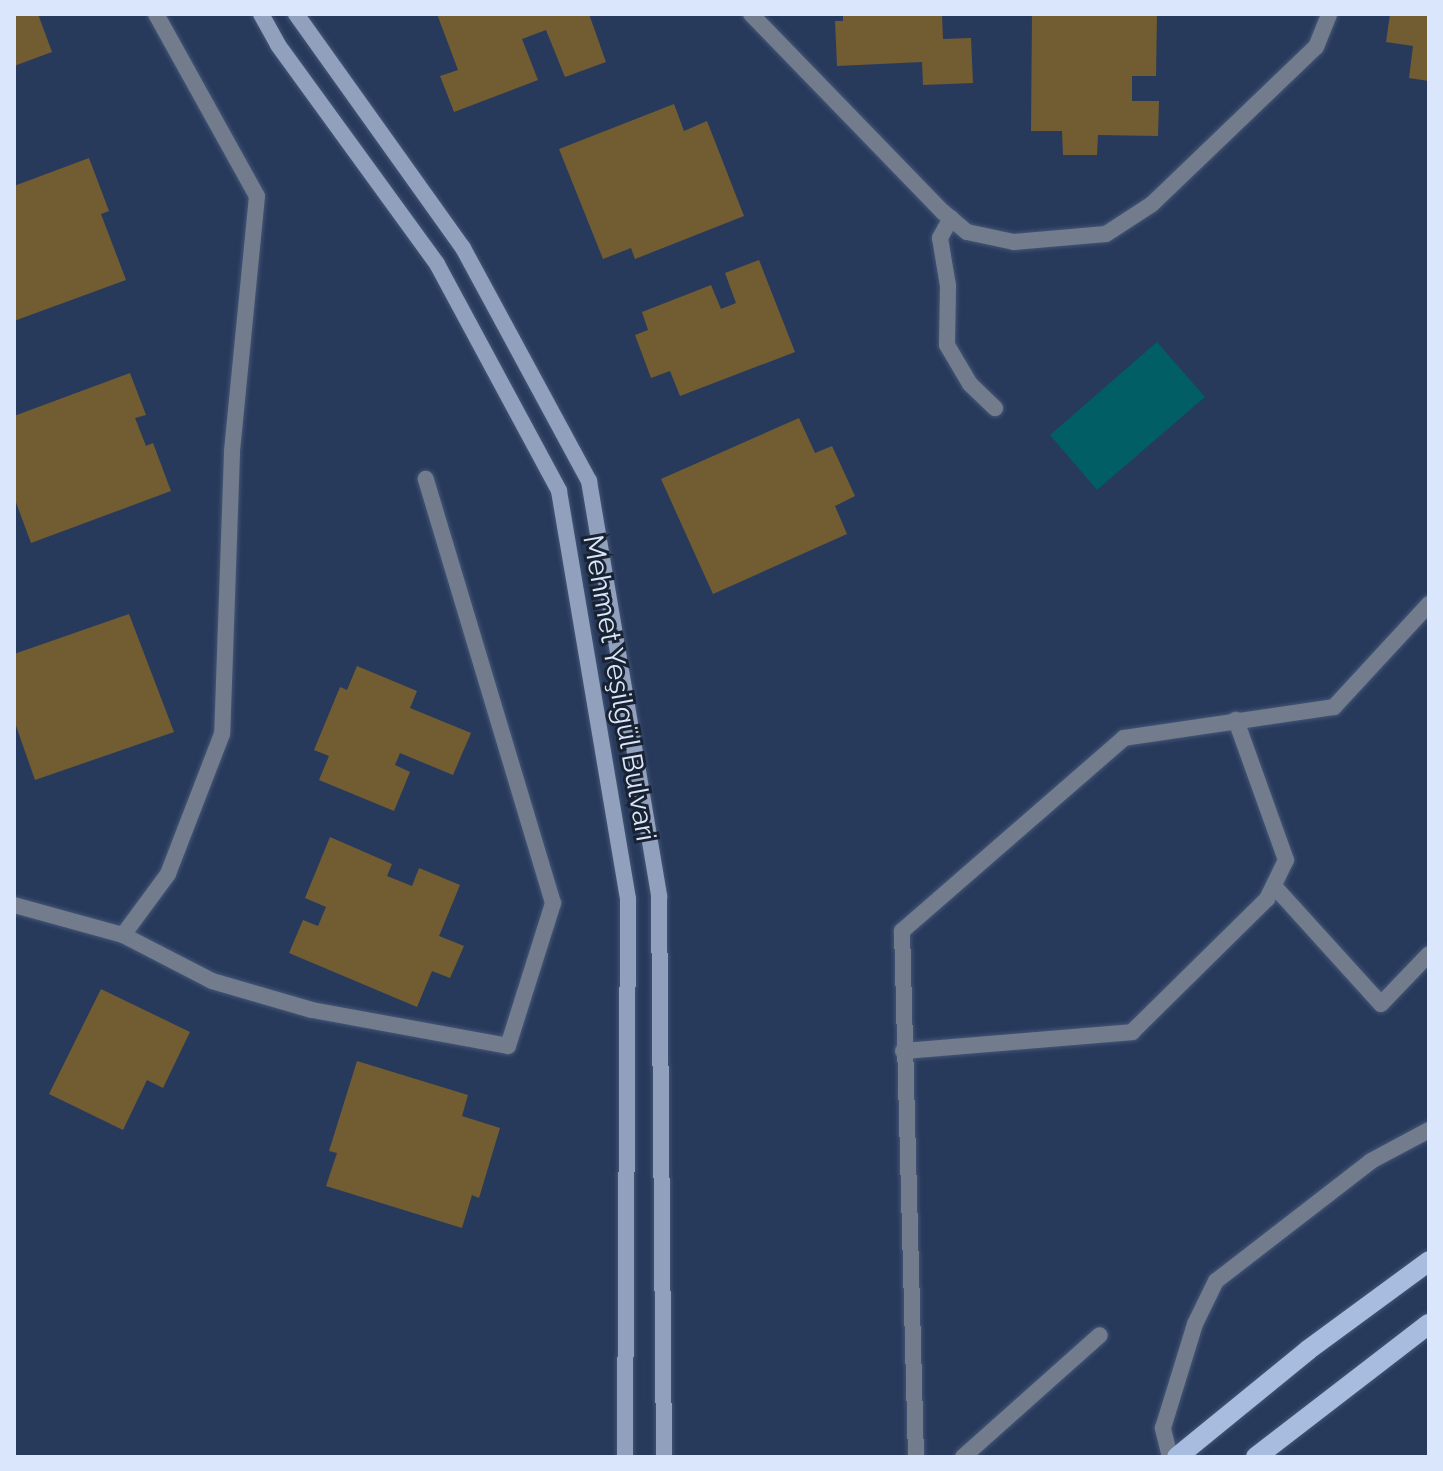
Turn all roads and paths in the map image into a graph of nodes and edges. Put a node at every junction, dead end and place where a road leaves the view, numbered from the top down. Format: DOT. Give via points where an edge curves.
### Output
graph roads {
  1 [pos="156,14"];
  2 [pos="261,14"];
  3 [pos="296,14"];
  4 [pos="751,14"];
  5 [pos="1329,14"];
  6 [pos="951,218"];
  7 [pos="995,408"];
  8 [pos="426,479"];
  9 [pos="1429,604"];
  10 [pos="1236,720"];
  11 [pos="1274,886"];
  12 [pos="14,905"];
  13 [pos="123,935"];
  14 [pos="1429,954"];
  15 [pos="903,1051"];
  16 [pos="1429,1130"];
  17 [pos="1429,1261"];
  18 [pos="1429,1324"];
  19 [pos="1100,1335"];
  20 [pos="625,1457"];
  21 [pos="664,1457"];
  22 [pos="916,1457"];
  23 [pos="963,1457"];
  24 [pos="1170,1457"];
  25 [pos="1177,1457"];
  26 [pos="1256,1457"];
  1 -- 13 [label="street" via="257,196 232,453 222,734 168,874"];
  2 -- 20 [label="main road, Mehmet Yeşilgül Bulvari" via="437,264 559,491 628,899"];
  3 -- 21 [label="main road, Mehmet Yeşilgül Bulvari" via="463,248 589,481 659,896"];
  4 -- 6 [label="street"];
  5 -- 6 [label="street" via="1316,47 1152,204 1106,234 1014,242 967,232"];
  6 -- 7 [label="street" via="940,238 948,286 947,345 970,384"];
  8 -- 13 [label="street" via="553,903 508,1046 312,1010 212,981"];
  9 -- 10 [label="street" via="1334,707"];
  10 -- 11 [label="street" via="1286,860"];
  10 -- 15 [label="street" via="1124,738 902,931"];
  11 -- 14 [label="street" via="1381,1004"];
  11 -- 15 [label="street" via="1267,899 1132,1032"];
  12 -- 13 [label="street"];
  15 -- 22 [label="street"];
  16 -- 24 [label="street" via="1371,1161 1216,1281 1195,1324 1163,1428"];
  17 -- 25 [label="main road" via="1263,1385"];
  18 -- 26 [label="main road"];
  19 -- 23 [label="street"];
}
